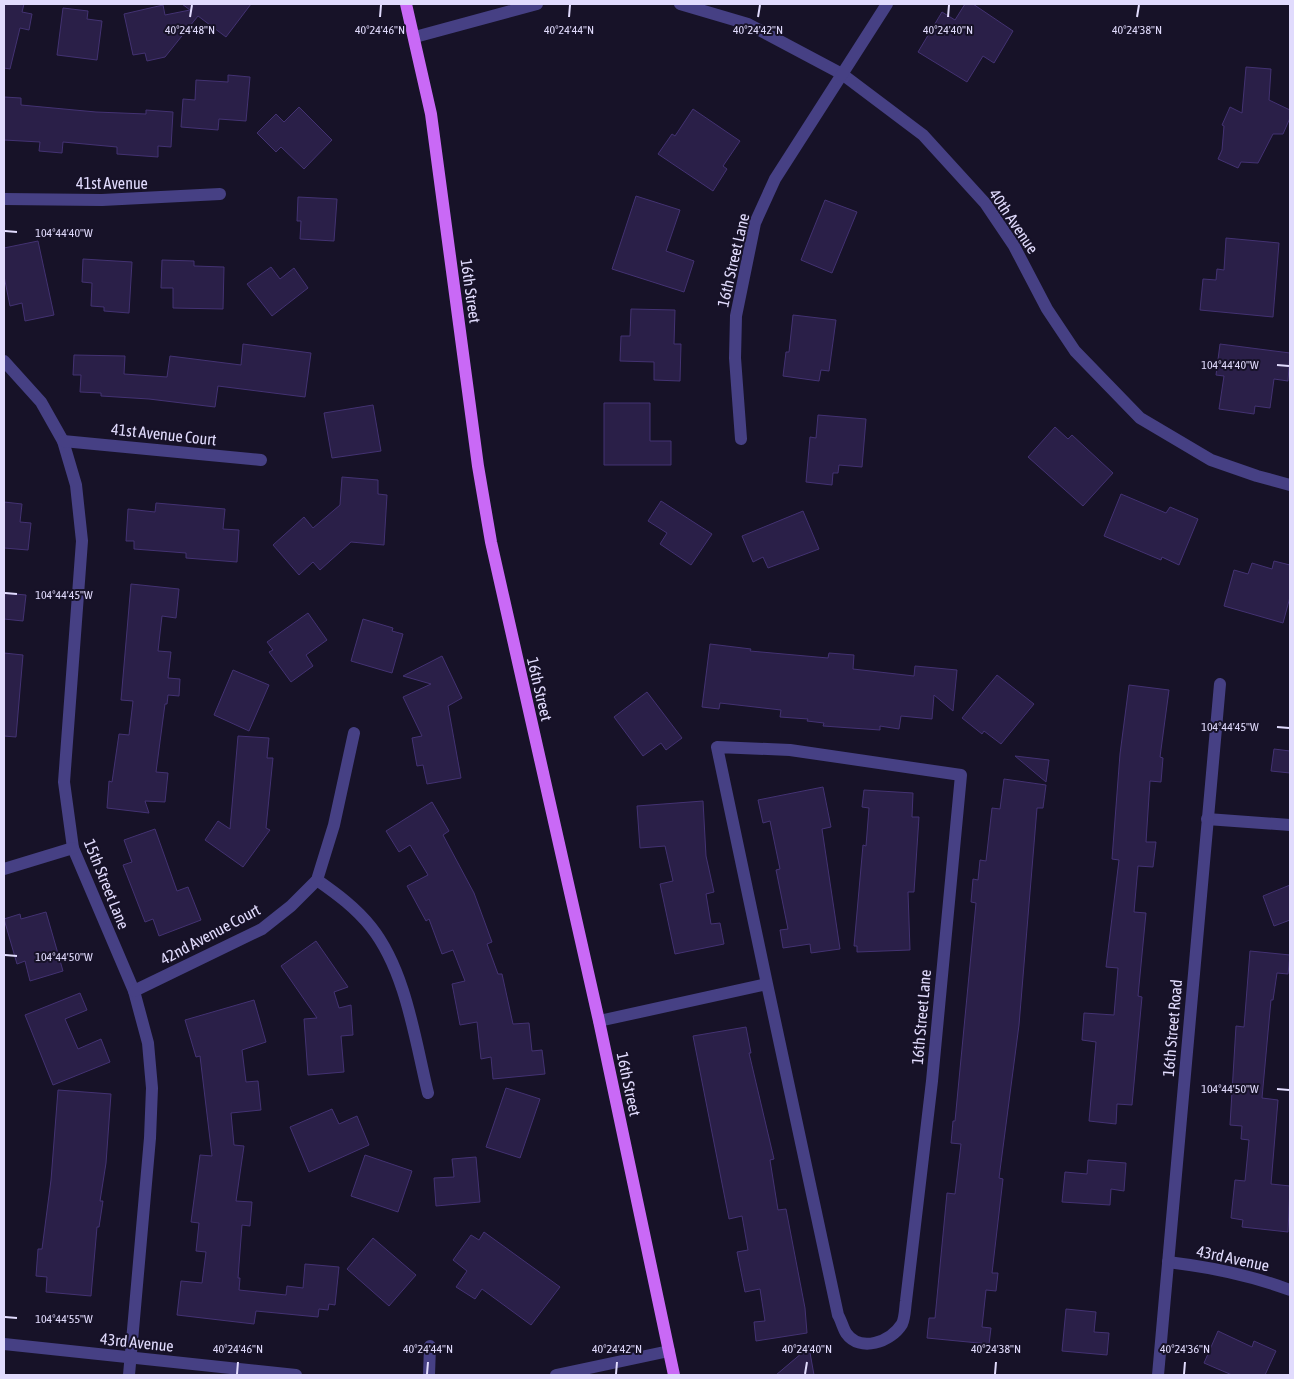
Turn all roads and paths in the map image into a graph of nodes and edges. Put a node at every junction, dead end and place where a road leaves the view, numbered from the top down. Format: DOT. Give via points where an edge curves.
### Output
graph roads {
  1 [pos="406,4"];
  2 [pos="537,4"];
  3 [pos="680,4"];
  4 [pos="887,4"];
  5 [pos="415,38"];
  6 [pos="842,74"];
  7 [pos="220,194"];
  8 [pos="4,199"];
  9 [pos="4,361"];
  10 [pos="741,439"];
  11 [pos="63,441"];
  12 [pos="261,460"];
  13 [pos="1290,485"];
  14 [pos="1220,684"];
  15 [pos="354,732"];
  16 [pos="1207,819"];
  17 [pos="1290,825"];
  18 [pos="73,848"];
  19 [pos="4,869"];
  20 [pos="317,880"];
  21 [pos="767,984"];
  22 [pos="134,991"];
  23 [pos="599,1021"];
  24 [pos="428,1093"];
  25 [pos="1168,1262"];
  26 [pos="1290,1290"];
  27 [pos="4,1344"];
  28 [pos="430,1346"];
  29 [pos="669,1351"];
  30 [pos="130,1358"];
  31 [pos="129,1375"];
  32 [pos="296,1375"];
  33 [pos="429,1375"];
  34 [pos="556,1375"];
  35 [pos="674,1375"];
  36 [pos="1158,1375"];
  1 -- 5 [label="main road, 16th Street"];
  2 -- 5 [label="street"];
  3 -- 6 [label="street, 40th Avenue" via="748,24"];
  4 -- 6 [label="street, 16th Street Lane"];
  5 -- 23 [label="main road, 16th Street" via="430,114 491,542"];
  6 -- 10 [label="street, 16th Street Lane" via="775,179 755,223 736,316 735,358"];
  6 -- 13 [label="street, 40th Avenue" via="923,135 985,204 1014,246 1047,309 1075,351 1140,418 1211,460"];
  7 -- 8 [label="street, 41st Avenue" via="102,200"];
  9 -- 11 [label="street, 15th Street Lane" via="41,402"];
  11 -- 12 [label="street, 41st Avenue Court"];
  11 -- 18 [label="street, 15th Street Lane" via="76,485 82,540 64,782"];
  14 -- 16 [label="street, 16th Street Road"];
  15 -- 20 [label="street, 42nd Avenue Court" via="334,824"];
  16 -- 17 [label="street"];
  16 -- 25 [label="street, 16th Street Road"];
  18 -- 19 [label="street"];
  18 -- 22 [label="street, 15th Street Lane"];
  20 -- 22 [label="street, 42nd Avenue Court" via="262,929"];
  20 -- 24 [label="street" via="357,911 389,959 406,1002"];
  21 -- 21 [label="street, 16th Street Lane" via="718,747 790,750 961,775 932,1081 906,1301 902,1322 882,1341 857,1342 846,1334 838,1315"];
  21 -- 23 [label="street"];
  22 -- 30 [label="street, 15th Street Lane" via="148,1043 152,1088"];
  23 -- 29 [label="main road, 16th Street"];
  25 -- 26 [label="street, 43rd Avenue" via="1220,1269"];
  25 -- 36 [label="street, 16th Street Road"];
  27 -- 30 [label="street, 43rd Avenue"];
  28 -- 33 [label="street"];
  29 -- 34 [label="street"];
  29 -- 35 [label="main road, 16th Street"];
  30 -- 31 [label="street, 15th Street Lane"];
  30 -- 32 [label="street, 43rd Avenue"];
}
